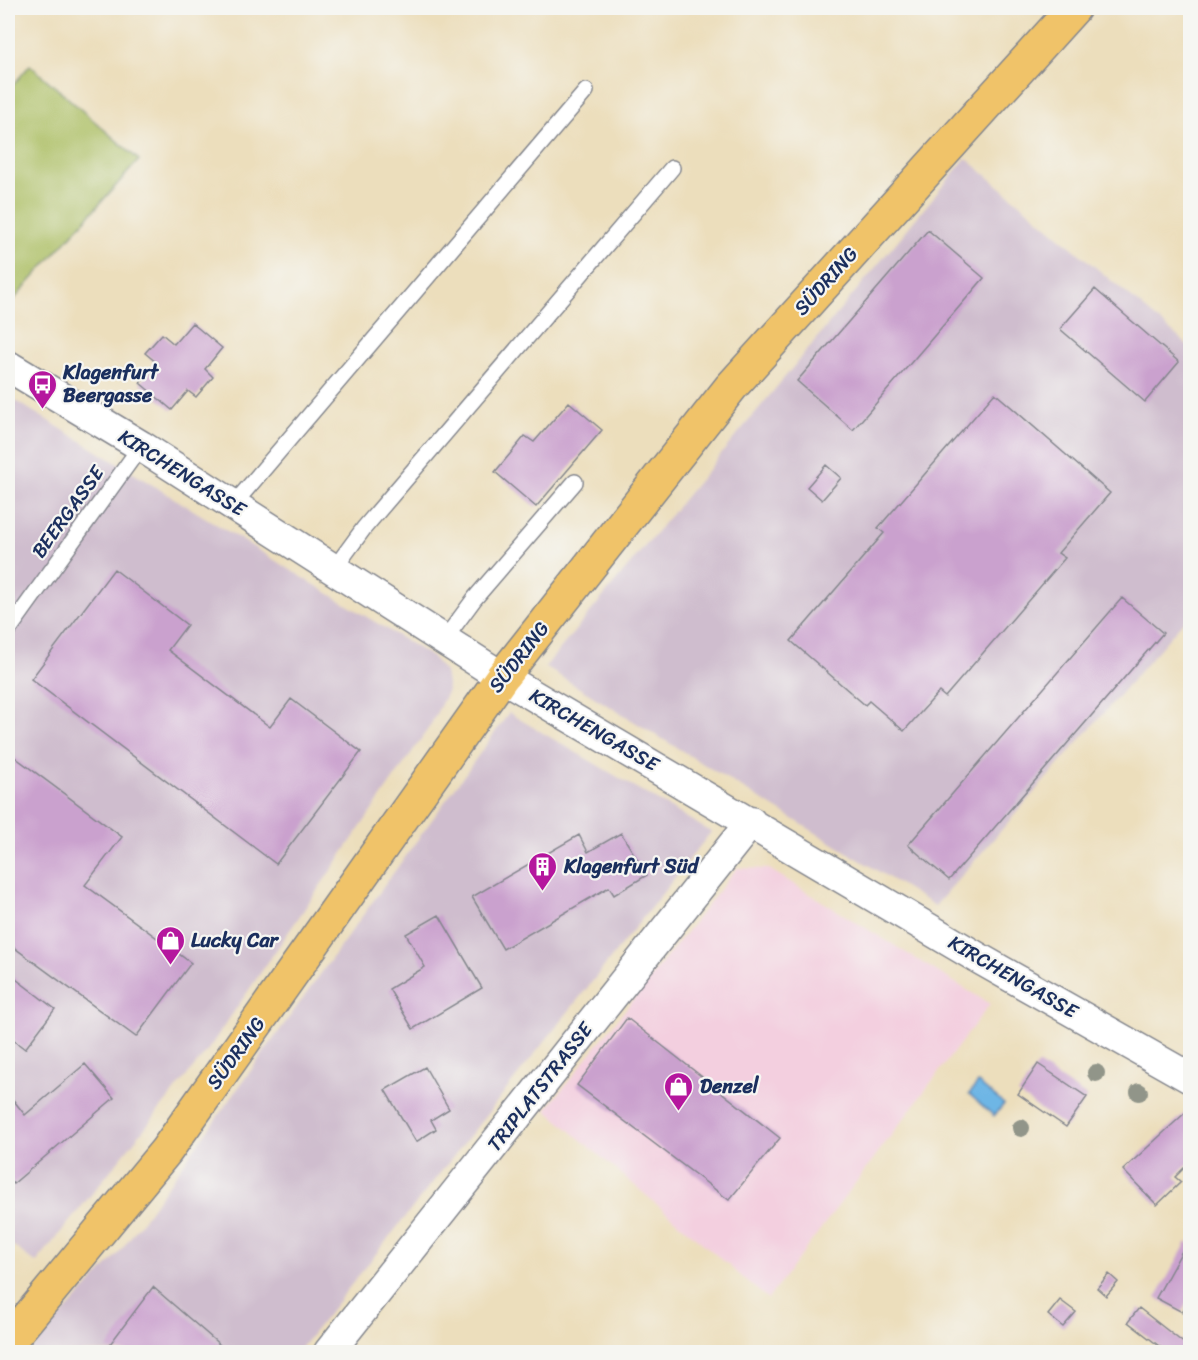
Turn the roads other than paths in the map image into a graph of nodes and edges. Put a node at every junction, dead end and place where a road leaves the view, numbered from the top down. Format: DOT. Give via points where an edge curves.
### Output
graph roads {
  1 [pos="1074,8"];
  2 [pos="586,91"];
  3 [pos="672,168"];
  4 [pos="8,366"];
  5 [pos="141,446"];
  6 [pos="575,482"];
  7 [pos="233,505"];
  8 [pos="334,569"];
  9 [pos="8,630"];
  10 [pos="444,640"];
  11 [pos="502,677"];
  12 [pos="751,822"];
  13 [pos="1191,1078"];
  14 [pos="8,1342"];
  15 [pos="329,1353"];
  1 -- 11 [label="main road, SÜDRING" via="731,387"];
  2 -- 7 [label="lane"];
  3 -- 8 [label="lane" via="364,528"];
  4 -- 5 [label="street, KIRCHENGASSE"];
  5 -- 7 [label="street, KIRCHENGASSE"];
  5 -- 9 [label="lane, BEERGASSE"];
  6 -- 10 [label="lane"];
  7 -- 8 [label="street, KIRCHENGASSE"];
  8 -- 10 [label="street, KIRCHENGASSE"];
  10 -- 11 [label="street, KIRCHENGASSE"];
  11 -- 12 [label="street, KIRCHENGASSE"];
  11 -- 14 [label="main road, SÜDRING" via="166,1151"];
  12 -- 13 [label="street, KIRCHENGASSE" via="980,959"];
  12 -- 15 [label="street, TRIPLATSTRASSE"];
}
